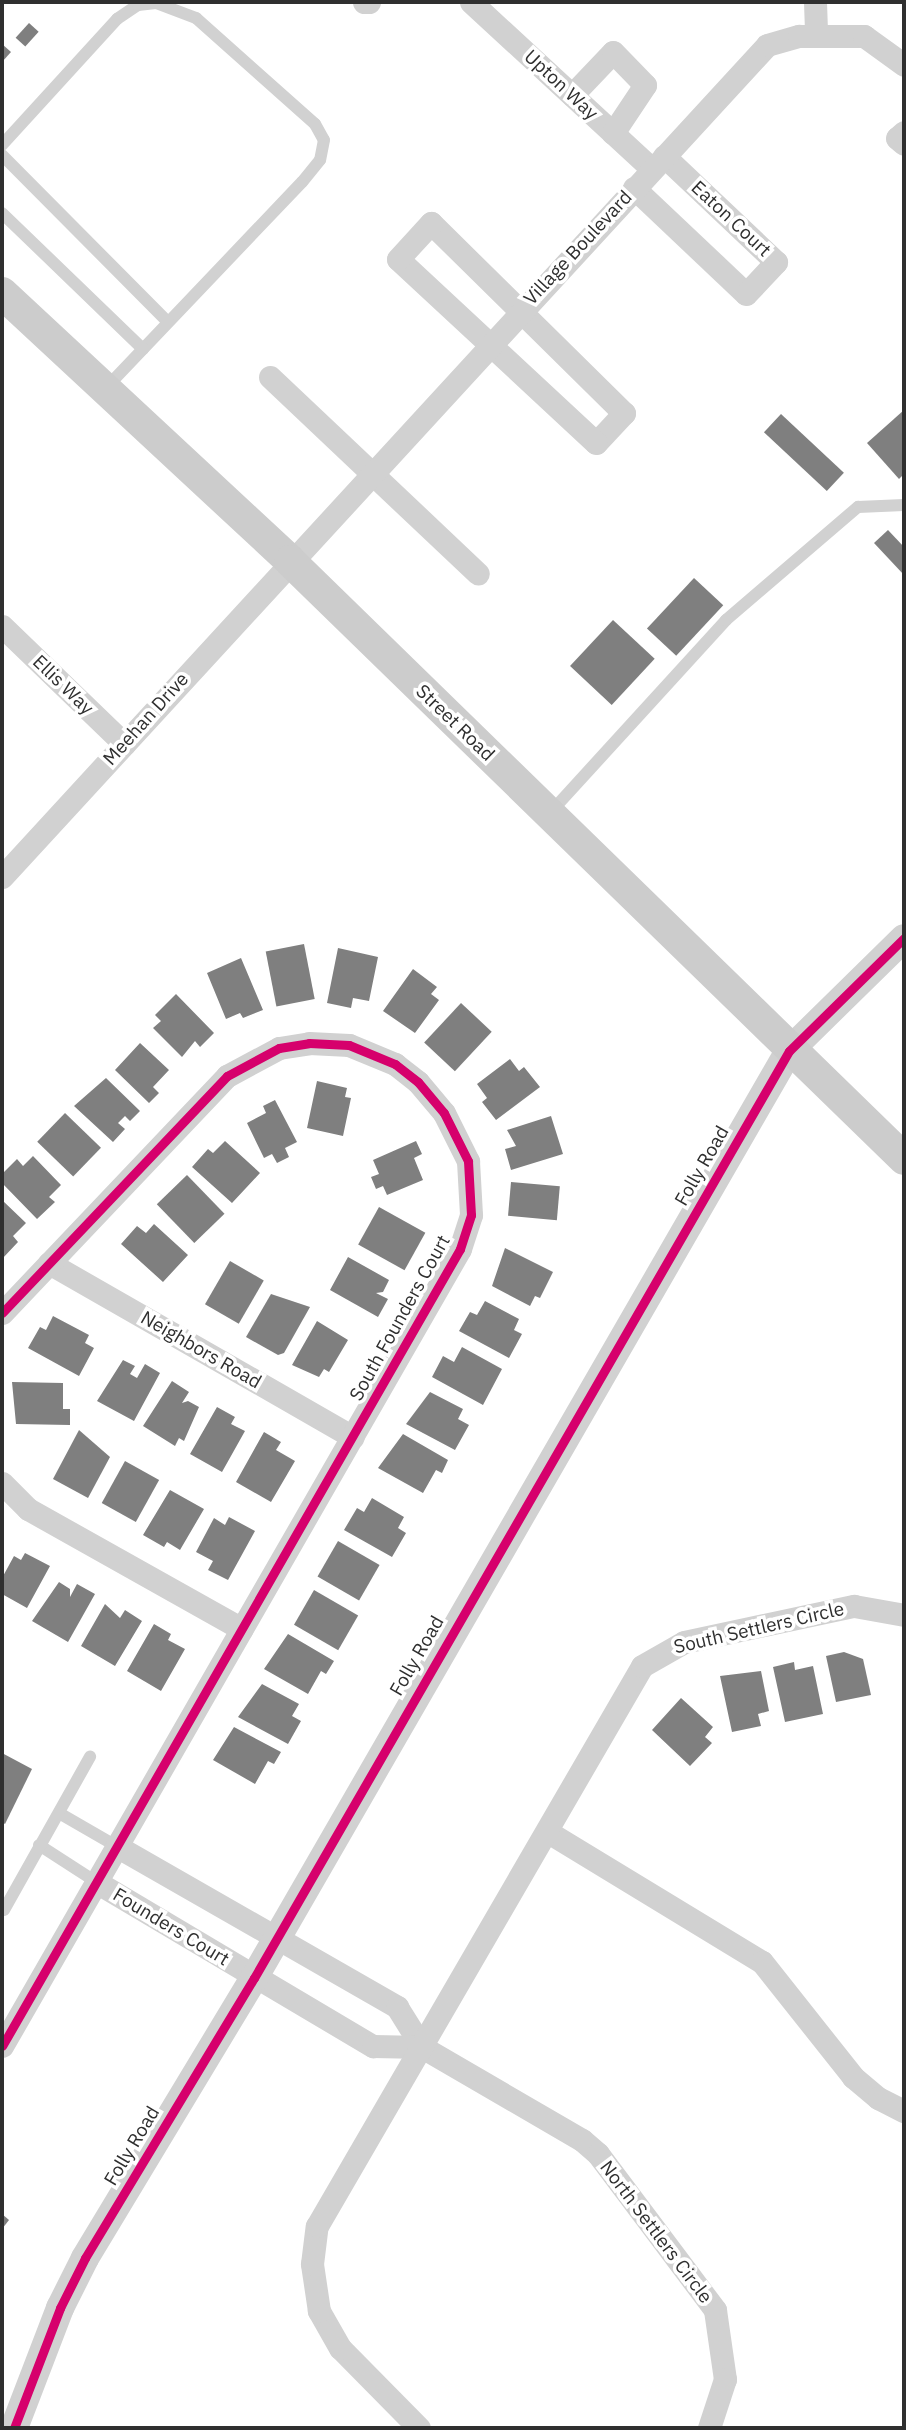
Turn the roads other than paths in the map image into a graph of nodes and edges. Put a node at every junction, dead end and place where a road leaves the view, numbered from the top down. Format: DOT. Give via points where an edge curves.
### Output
graph roads {
  1 [pos="471,2"];
  2 [pos="815,2"];
  3 [pos="816,36"];
  4 [pos="904,65"];
  5 [pos="572,94"];
  6 [pos="904,132"];
  7 [pos="613,133"];
  8 [pos="904,144"];
  9 [pos="2,145"];
  10 [pos="2,155"];
  11 [pos="658,162"];
  12 [pos="634,188"];
  13 [pos="2,213"];
  14 [pos="2,293"];
  15 [pos="518,313"];
  16 [pos="168,322"];
  17 [pos="490,344"];
  18 [pos="143,349"];
  19 [pos="270,377"];
  20 [pos="105,389"];
  21 [pos="370,474"];
  22 [pos="904,505"];
  23 [pos="290,561"];
  24 [pos="478,574"];
  25 [pos="2,626"];
  26 [pos="124,744"];
  27 [pos="549,815"];
  28 [pos="2,877"];
  29 [pos="904,938"];
  30 [pos="789,1051"];
  31 [pos="904,1158"];
  32 [pos="49,1263"];
  33 [pos="2,1313"];
  34 [pos="353,1437"];
  35 [pos="2,1483"];
  36 [pos="904,1615"];
  37 [pos="242,1629"];
  38 [pos="90,1757"];
  39 [pos="59,1813"];
  40 [pos="548,1832"];
  41 [pos="39,1845"];
  42 [pos="118,1847"];
  43 [pos="98,1883"];
  44 [pos="4,1910"];
  45 [pos="277,1938"];
  46 [pos="254,1978"];
  47 [pos="2,2046"];
  48 [pos="422,2047"];
  49 [pos="904,2111"];
  50 [pos="14,2428"];
  51 [pos="419,2428"];
  52 [pos="709,2428"];
  1 -- 5 [label="street, Upton Way"];
  2 -- 3 [label="street"];
  3 -- 4 [label="street, Village Boulevard" via="864,36"];
  3 -- 11 [label="street, Village Boulevard" via="767,45"];
  5 -- 7 [label="street, Upton Way"];
  5 -- 7 [label="street" via="613,52 645,85"];
  6 -- 8 [label="street" via="897,138"];
  7 -- 11 [label="street, Upton Way"];
  9 -- 16 [label="lane" via="117,19 138,5 156,3 196,18 315,124 324,140 320,160"];
  10 -- 16 [label="lane"];
  11 -- 12 [label="street, Village Boulevard"];
  11 -- 12 [label="street, Eaton Court" via="776,262 746,294"];
  12 -- 15 [label="street, Village Boulevard"];
  13 -- 18 [label="lane"];
  14 -- 20 [label="main road, Street Road"];
  15 -- 17 [label="street, Village Boulevard"];
  15 -- 17 [label="street" via="431,223 398,259"];
  15 -- 17 [label="street" via="624,413 596,443"];
  16 -- 18 [label="lane"];
  17 -- 21 [label="street, Village Boulevard"];
  18 -- 20 [label="lane"];
  19 -- 21 [label="street"];
  20 -- 23 [label="main road, Street Road"];
  21 -- 23 [label="street, Village Boulevard"];
  21 -- 24 [label="street"];
  22 -- 27 [label="lane" via="858,506 747,603"];
  23 -- 26 [label="street, Meehan Drive"];
  23 -- 27 [label="main road, Street Road"];
  25 -- 26 [label="street, Ellis Way"];
  26 -- 28 [label="street, Meehan Drive"];
  27 -- 30 [label="main road, Street Road"];
  29 -- 30 [label="street, Folly Road"];
  30 -- 31 [label="main road, Street Road"];
  30 -- 45 [label="street, Folly Road"];
  32 -- 33 [label="street, South Founders Court"];
  32 -- 34 [label="street, Neighbors Road"];
  32 -- 34 [label="street, South Founders Court" via="227,1076 252,1059 279,1048 329,1043 395,1064 418,1082 459,1136 472,1188 471,1215 460,1249"];
  34 -- 37 [label="street, South Founders Court"];
  35 -- 37 [label="street" via="28,1509"];
  36 -- 40 [label="street, South Settlers Circle" via="854,1606 664,1650 642,1666"];
  37 -- 42 [label="street, South Founders Court"];
  38 -- 39 [label="lane"];
  39 -- 41 [label="lane"];
  39 -- 42 [label="lane"];
  40 -- 48 [label="street, South Settlers Circle"];
  40 -- 49 [label="street" via="762,1962 853,2077 878,2098"];
  41 -- 43 [label="lane"];
  41 -- 44 [label="lane"];
  42 -- 43 [label="street, Founders Court"];
  42 -- 45 [label="street"];
  43 -- 46 [label="street, Founders Court"];
  43 -- 47 [label="street"];
  45 -- 46 [label="street, Folly Road"];
  45 -- 48 [label="street, North Settlers Circle" via="397,2007"];
  46 -- 48 [label="street, North Settlers Circle" via="373,2046"];
  46 -- 50 [label="street, Folly Road" via="85,2258 49,2333"];
  48 -- 51 [label="street" via="317,2226 312,2264 319,2311 340,2348"];
  48 -- 52 [label="street, North Settlers Circle" via="582,2140 614,2173 715,2310 725,2379"];
}
